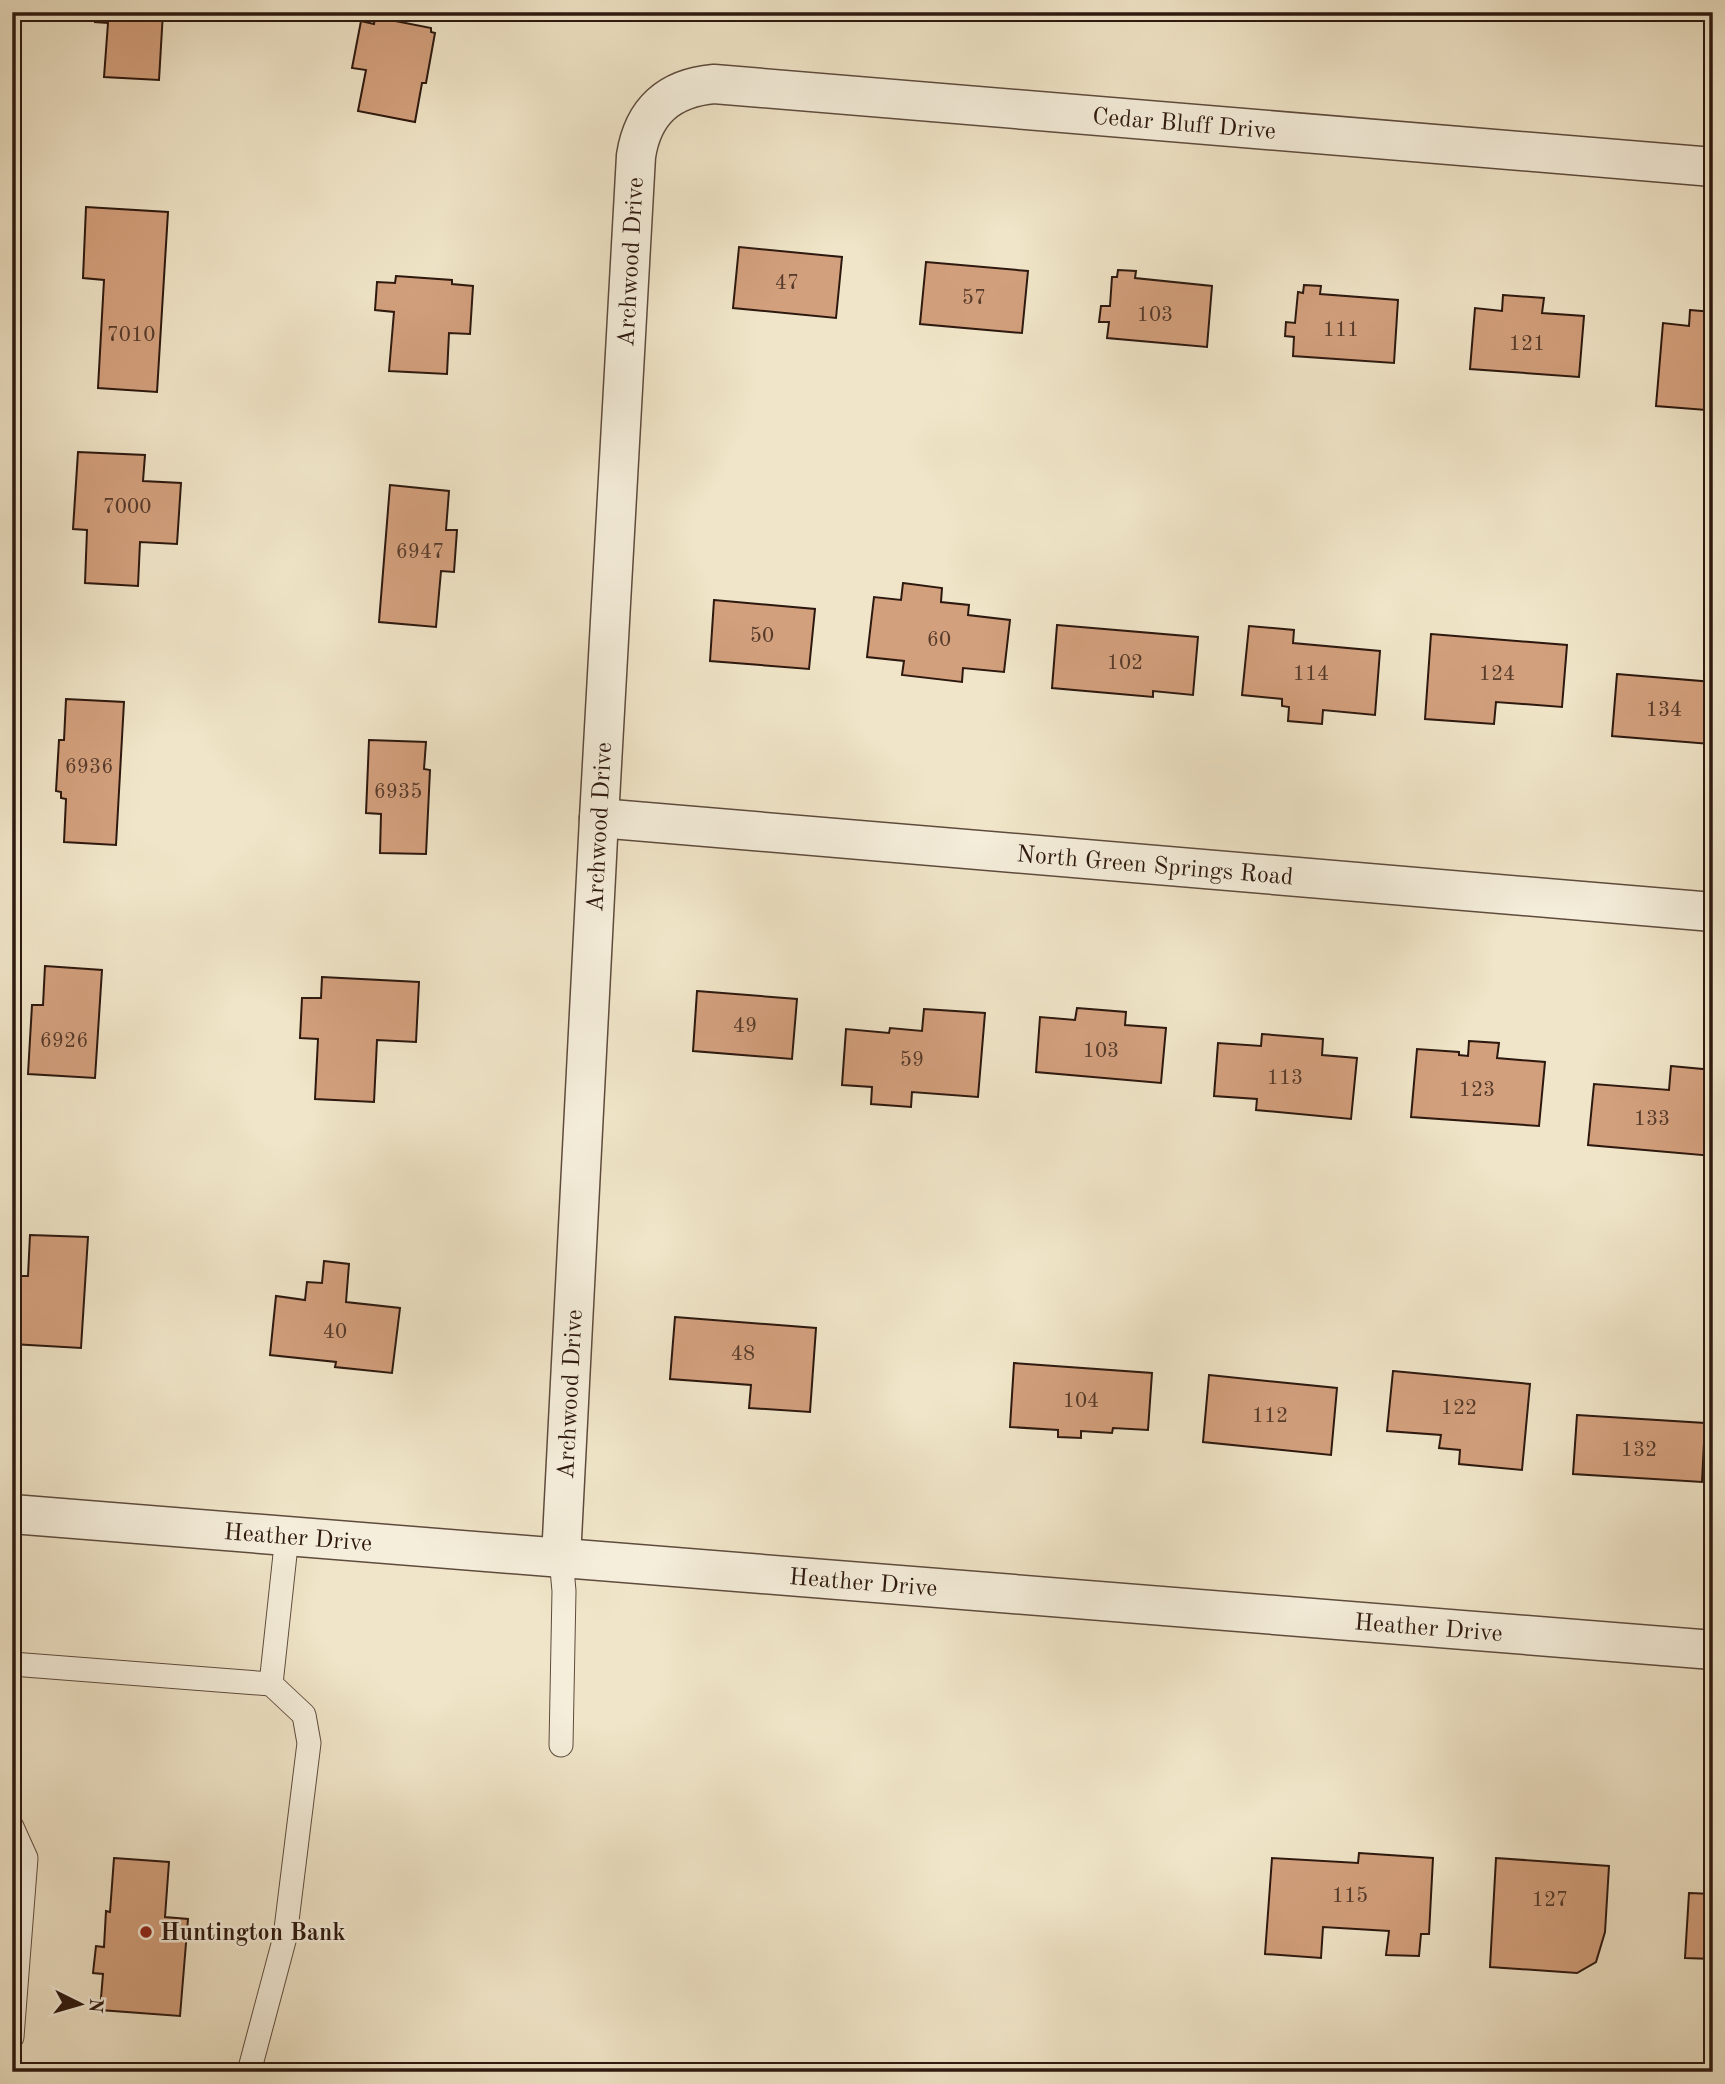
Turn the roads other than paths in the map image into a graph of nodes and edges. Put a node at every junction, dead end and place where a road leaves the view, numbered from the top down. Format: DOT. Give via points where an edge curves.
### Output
graph roads {
  1 [pos="660,105"];
  2 [pos="1713,167"];
  3 [pos="599,818"];
  4 [pos="1713,912"];
  5 [pos="12,1514"];
  6 [pos="287,1536"];
  7 [pos="561,1558"];
  8 [pos="1713,1650"];
  9 [pos="12,1664"];
  10 [pos="271,1685"];
  11 [pos="561,1745"];
  12 [pos="12,1828"];
  13 [pos="12,2036"];
  14 [pos="249,2072"];
  1 -- 2 [label="street, Cedar Bluff Drive" via="674,94 714,84"];
  1 -- 3 [label="street, Archwood Drive" via="642,127 636,156"];
  3 -- 4 [label="street, North Green Springs Road"];
  3 -- 7 [label="street, Archwood Drive"];
  5 -- 6 [label="street, Heather Drive"];
  6 -- 7 [label="street, Heather Drive"];
  6 -- 10 [label="lane"];
  7 -- 8 [label="street, Heather Drive"];
  7 -- 11 [label="lane"];
  9 -- 10 [label="lane"];
  10 -- 14 [label="lane" via="304,1715 310,1744 285,1937"];
  12 -- 13 [label="lane" via="26,1858"];
}
